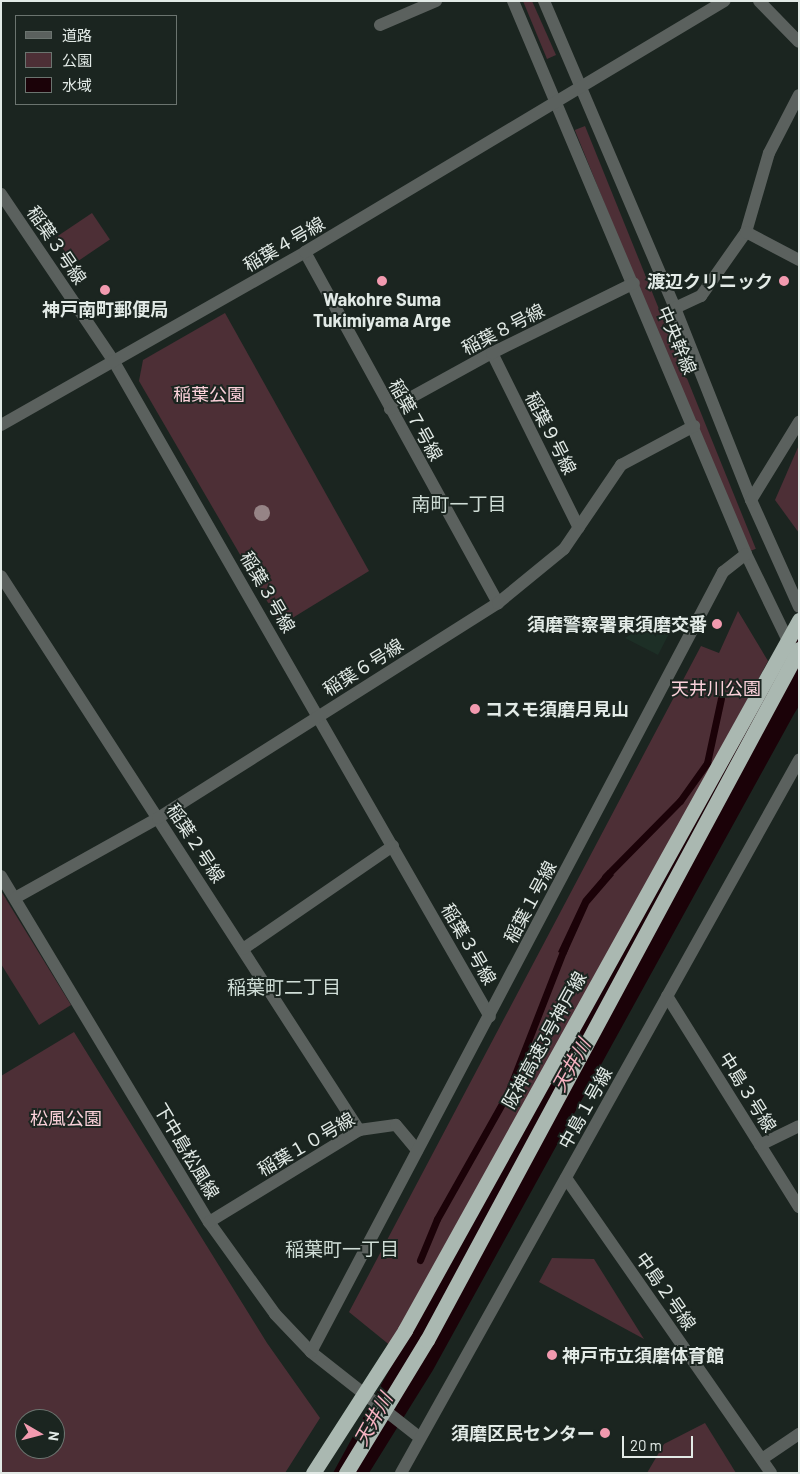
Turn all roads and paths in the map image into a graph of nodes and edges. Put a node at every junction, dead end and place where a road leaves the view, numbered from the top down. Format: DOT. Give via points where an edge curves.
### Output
graph roads {
  1 [pos="436,1"];
  2 [pos="513,1"];
  3 [pos="544,1"];
  4 [pos="725,1"];
  5 [pos="759,1"];
  6 [pos="380,25"];
  7 [pos="799,42"];
  8 [pos="581,87"];
  9 [pos="799,95"];
  10 [pos="558,102"];
  11 [pos="1,194"];
  12 [pos="746,232"];
  13 [pos="305,252"];
  14 [pos="799,260"];
  15 [pos="634,283"];
  16 [pos="675,308"];
  17 [pos="492,353"];
  18 [pos="113,360"];
  19 [pos="390,409"];
  20 [pos="799,422"];
  21 [pos="1,425"];
  22 [pos="694,426"];
  23 [pos="751,500"];
  24 [pos="579,528"];
  25 [pos="746,554"];
  26 [pos="1,576"];
  27 [pos="498,604"];
  28 [pos="799,607"];
  29 [pos="799,620"];
  30 [pos="794,648"];
  31 [pos="799,663"];
  32 [pos="319,715"];
  33 [pos="799,760"];
  34 [pos="158,818"];
  35 [pos="393,846"];
  36 [pos="1,876"];
  37 [pos="15,898"];
  38 [pos="243,949"];
  39 [pos="667,996"];
  40 [pos="490,1017"];
  41 [pos="799,1126"];
  42 [pos="359,1130"];
  43 [pos="760,1145"];
  44 [pos="417,1150"];
  45 [pos="566,1178"];
  46 [pos="799,1207"];
  47 [pos="209,1222"];
  48 [pos="311,1352"];
  49 [pos="414,1434"];
  50 [pos="799,1434"];
  51 [pos="762,1459"];
  52 [pos="314,1473"];
  53 [pos="346,1473"];
  54 [pos="401,1473"];
  55 [pos="771,1473"];
  1 -- 6 [label="street"];
  2 -- 10 [label="street, 中央幹線"];
  3 -- 8 [label="street, 中央幹線"];
  4 -- 8 [label="street, 稲葉４号線"];
  5 -- 7 [label="street"];
  8 -- 10 [label="street, 稲葉４号線"];
  8 -- 16 [label="street, 中央幹線"];
  9 -- 12 [label="street" via="769,153"];
  10 -- 13 [label="street, 稲葉４号線"];
  10 -- 15 [label="street, 中央幹線"];
  11 -- 18 [label="street, 稲葉３号線"];
  12 -- 14 [label="street"];
  12 -- 16 [label="street" via="701,296"];
  13 -- 18 [label="street, 稲葉４号線"];
  13 -- 19 [label="street, 稲葉７号線"];
  15 -- 17 [label="street, 稲葉８号線"];
  15 -- 22 [label="street, 中央幹線"];
  16 -- 23 [label="street, 中央幹線"];
  17 -- 19 [label="street, 稲葉８号線"];
  17 -- 24 [label="street, 稲葉９号線"];
  18 -- 21 [label="street, 稲葉４号線"];
  18 -- 32 [label="street, 稲葉３号線"];
  19 -- 27 [label="street, 稲葉７号線"];
  20 -- 23 [label="street"];
  22 -- 24 [label="street, 稲葉６号線" via="621,465"];
  22 -- 25 [label="street, 中央幹線"];
  23 -- 28 [label="street, 中央幹線"];
  24 -- 27 [label="street, 稲葉６号線" via="564,549"];
  25 -- 30 [label="street, 中央幹線"];
  25 -- 40 [label="street, 稲葉１号線" via="723,572"];
  26 -- 34 [label="street, 稲葉２号線"];
  27 -- 32 [label="street, 稲葉６号線"];
  29 -- 52 [label="highway, 阪神高速3号神戸線, bridge" via="405,1330"];
  30 -- 31 [label="street, 中央幹線"];
  30 -- 53 [label="highway, bridge" via="427,1340"];
  32 -- 34 [label="street, 稲葉６号線"];
  32 -- 35 [label="street, 稲葉３号線"];
  33 -- 39 [label="street, 中島１号線"];
  34 -- 37 [label="street, 稲葉６号線"];
  34 -- 38 [label="street, 稲葉２号線"];
  35 -- 38 [label="street"];
  35 -- 40 [label="street, 稲葉３号線"];
  36 -- 37 [label="street, 下中島松風線"];
  37 -- 47 [label="street, 下中島松風線"];
  38 -- 42 [label="street, 稲葉２号線"];
  39 -- 43 [label="street, 中島３号線"];
  39 -- 45 [label="street, 中島１号線"];
  40 -- 44 [label="street, 稲葉１号線"];
  41 -- 43 [label="street"];
  42 -- 44 [label="street, 稲葉１０号線" via="396,1125"];
  42 -- 47 [label="street, 稲葉１０号線"];
  43 -- 46 [label="street, 中島３号線"];
  44 -- 48 [label="street, 稲葉１号線"];
  45 -- 49 [label="street, 中島１号線"];
  45 -- 51 [label="street, 中島２号線"];
  47 -- 48 [label="street, 下中島松風線" via="275,1314"];
  48 -- 49 [label="street, 下中島松風線"];
  49 -- 54 [label="street, 中島１号線"];
  50 -- 51 [label="street"];
  51 -- 55 [label="street, 中島２号線"];
}
